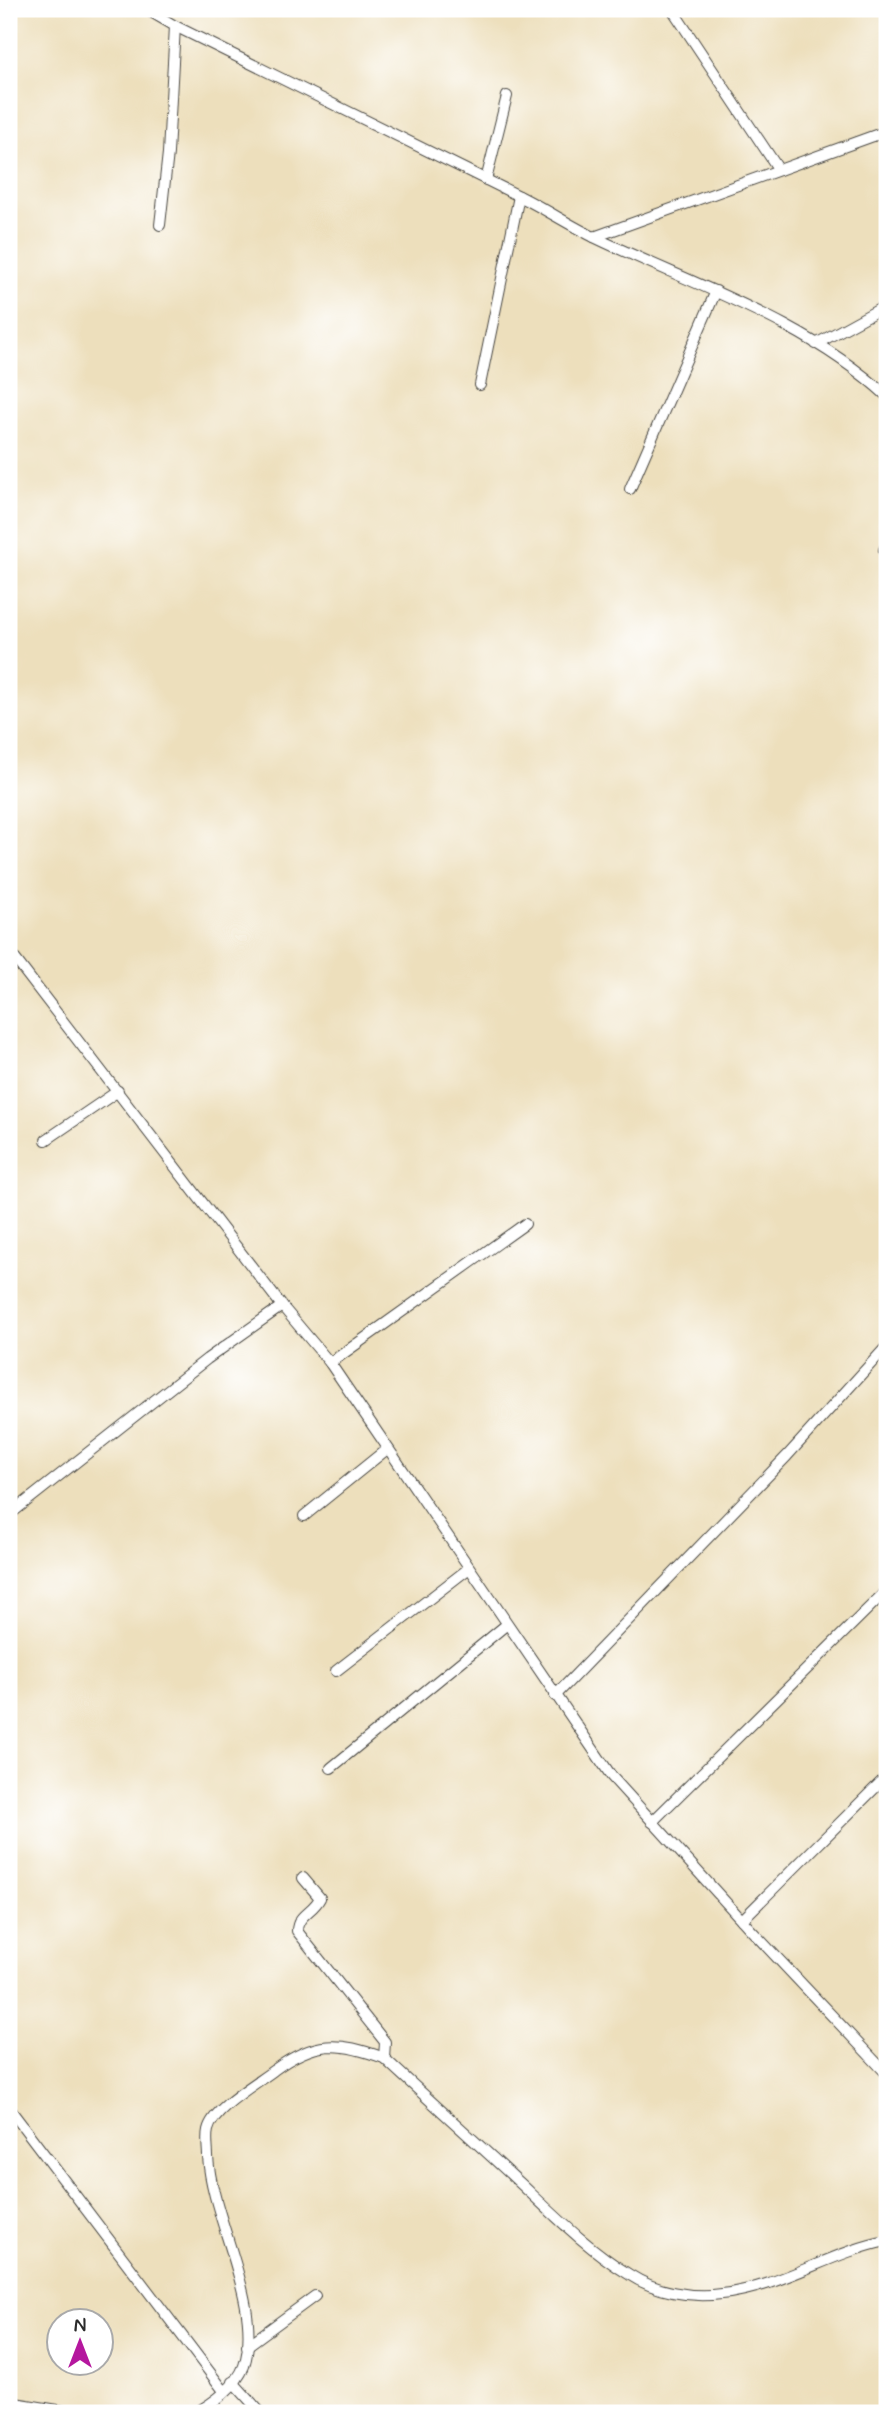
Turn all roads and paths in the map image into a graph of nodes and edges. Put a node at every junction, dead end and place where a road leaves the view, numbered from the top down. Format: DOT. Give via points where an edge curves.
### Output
graph roads {
  1 [pos="146,9"];
  2 [pos="672,9"];
  3 [pos="176,26"];
  4 [pos="507,96"];
  5 [pos="887,131"];
  6 [pos="779,170"];
  7 [pos="486,180"];
  8 [pos="519,196"];
  9 [pos="160,225"];
  10 [pos="594,237"];
  11 [pos="716,291"];
  12 [pos="887,304"];
  13 [pos="816,344"];
  14 [pos="887,380"];
  15 [pos="874,384"];
  16 [pos="480,385"];
  17 [pos="887,396"];
  18 [pos="630,489"];
  19 [pos="9,951"];
  20 [pos="118,1091"];
  21 [pos="46,1140"];
  22 [pos="525,1224"];
  23 [pos="282,1306"];
  24 [pos="887,1346"];
  25 [pos="330,1363"];
  26 [pos="387,1449"];
  27 [pos="9,1515"];
  28 [pos="304,1516"];
  29 [pos="468,1569"];
  30 [pos="885,1595"];
  31 [pos="506,1625"];
  32 [pos="336,1671"];
  33 [pos="555,1696"];
  34 [pos="331,1768"];
  35 [pos="887,1776"];
  36 [pos="652,1822"];
  37 [pos="303,1878"];
  38 [pos="742,1920"];
  39 [pos="384,2057"];
  40 [pos="887,2073"];
  41 [pos="9,2108"];
  42 [pos="887,2241"];
  43 [pos="315,2296"];
  44 [pos="247,2346"];
  45 [pos="233,2382"];
  46 [pos="224,2391"];
  47 [pos="9,2402"];
  48 [pos="76,2413"];
  49 [pos="195,2413"];
  50 [pos="261,2413"];
  1 -- 3 [label="street"];
  2 -- 6 [label="street"];
  3 -- 7 [label="street"];
  3 -- 9 [label="street"];
  4 -- 7 [label="street"];
  5 -- 6 [label="street"];
  6 -- 10 [label="street"];
  7 -- 8 [label="street"];
  8 -- 10 [label="street"];
  8 -- 16 [label="street"];
  10 -- 11 [label="street"];
  11 -- 13 [label="street"];
  11 -- 18 [label="street"];
  12 -- 13 [label="street"];
  13 -- 15 [label="street"];
  14 -- 15 [label="street"];
  15 -- 17 [label="street"];
  19 -- 20 [label="street"];
  20 -- 21 [label="street"];
  20 -- 23 [label="street"];
  22 -- 25 [label="street"];
  23 -- 25 [label="street"];
  23 -- 27 [label="street" via="207,1359"];
  24 -- 33 [label="street"];
  25 -- 26 [label="street"];
  26 -- 28 [label="street"];
  26 -- 29 [label="street"];
  29 -- 31 [label="street"];
  29 -- 32 [label="street"];
  30 -- 36 [label="street"];
  31 -- 33 [label="street"];
  31 -- 34 [label="street"];
  33 -- 36 [label="street" via="612,1777"];
  35 -- 38 [label="street"];
  36 -- 38 [label="street"];
  37 -- 39 [label="street" via="320,1898 297,1923 297,1931 385,2042"];
  38 -- 40 [label="street"];
  39 -- 42 [label="street" via="579,2238 631,2276 657,2287 699,2296 753,2289 865,2245"];
  39 -- 44 [label="street" via="342,2045 310,2049 292,2057 214,2117 208,2130 209,2169 242,2287"];
  41 -- 46 [label="street"];
  43 -- 44 [label="street"];
  44 -- 45 [label="street" via="244,2366"];
  45 -- 46 [label="street"];
  45 -- 50 [label="street"];
  46 -- 49 [label="street"];
  47 -- 48 [label="street"];
}
